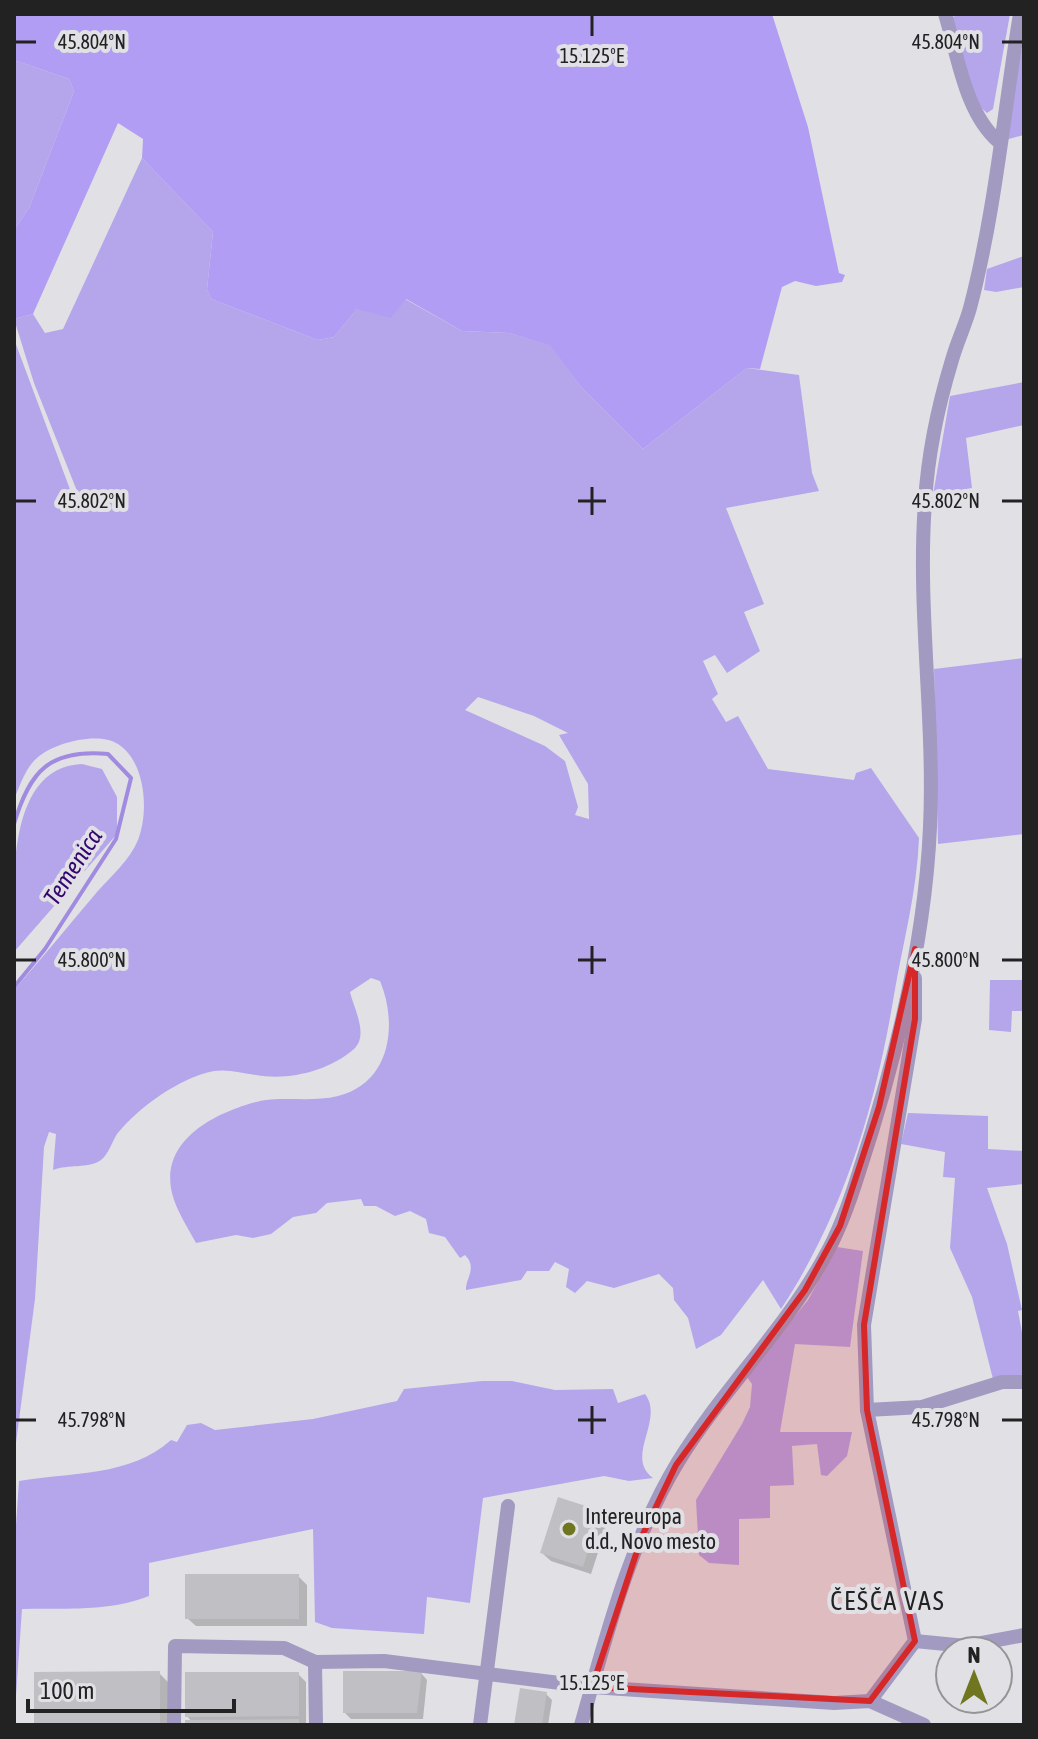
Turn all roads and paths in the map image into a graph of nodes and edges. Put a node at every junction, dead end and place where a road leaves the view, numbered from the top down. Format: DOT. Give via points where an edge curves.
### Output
graph roads {
  1 [pos="945,14"];
  2 [pos="1020,14"];
  3 [pos="999,142"];
  4 [pos="915,949"];
  5 [pos="1024,1382"];
  6 [pos="867,1410"];
  7 [pos="508,1506"];
  8 [pos="1024,1635"];
  9 [pos="915,1641"];
  10 [pos="315,1662"];
  11 [pos="488,1674"];
  12 [pos="592,1687"];
  13 [pos="870,1701"];
  14 [pos="174,1725"];
  15 [pos="316,1725"];
  16 [pos="480,1725"];
  17 [pos="581,1725"];
  18 [pos="924,1725"];
  1 -- 3 [label="street" via="973,103 984,129"];
  2 -- 3 [label="street"];
  3 -- 4 [label="street" via="969,312 938,407 925,500 922,566 930,815"];
  4 -- 6 [label="street" via="915,1019 864,1325"];
  4 -- 12 [label="street" via="879,1107 840,1226 805,1290 676,1465 642,1536"];
  5 -- 6 [label="street" via="1002,1382 922,1407"];
  6 -- 9 [label="street"];
  7 -- 11 [label="street"];
  8 -- 9 [label="street" via="966,1646"];
  9 -- 13 [label="street"];
  10 -- 11 [label="street" via="384,1661"];
  10 -- 14 [label="street" via="284,1648 175,1646"];
  10 -- 15 [label="street"];
  11 -- 12 [label="street"];
  11 -- 16 [label="street"];
  12 -- 13 [label="street"];
  12 -- 17 [label="street"];
  13 -- 18 [label="street"];
}
